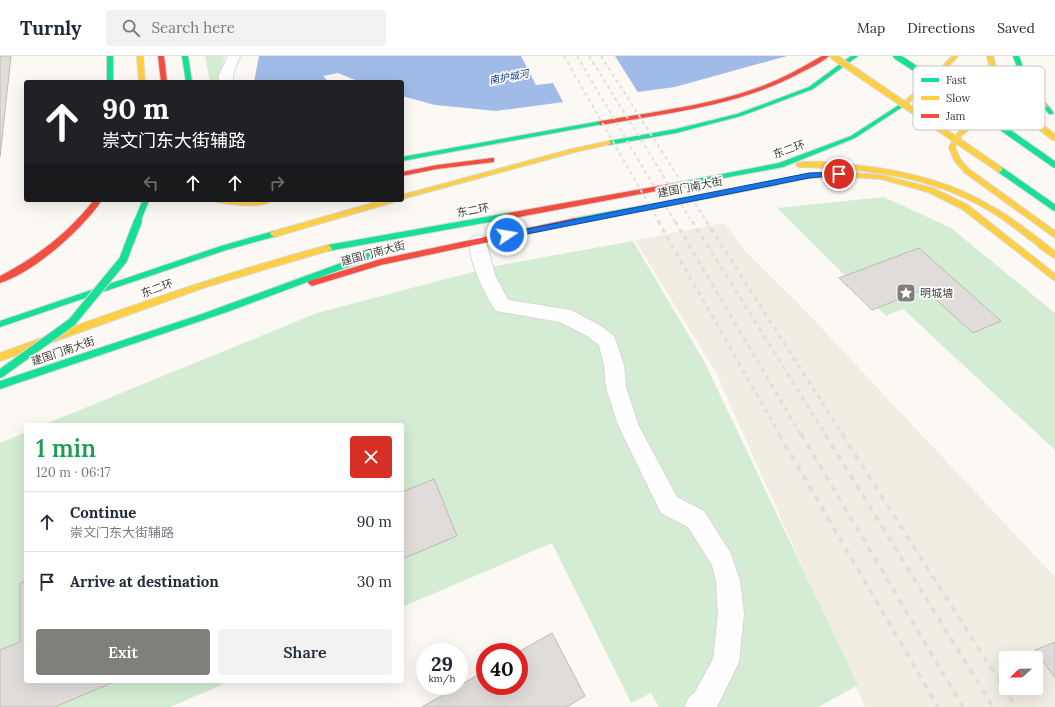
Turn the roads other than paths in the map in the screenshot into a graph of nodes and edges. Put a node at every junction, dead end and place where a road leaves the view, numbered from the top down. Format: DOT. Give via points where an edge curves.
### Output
graph roads {
  1 [pos="110,56"];
  2 [pos="140,56"];
  3 [pos="161,56"];
  4 [pos="185,56"];
  5 [pos="234,56"];
  6 [pos="826,56"];
  7 [pos="833,56"];
  8 [pos="855,56"];
  9 [pos="896,56"];
  10 [pos="955,56"];
  11 [pos="990,56"];
  12 [pos="1016,56"];
  13 [pos="946,66"];
  14 [pos="993,66"];
  15 [pos="1020,66"];
  16 [pos="913,67"];
  17 [pos="110,80"];
  18 [pos="142,80"];
  19 [pos="164,80"];
  20 [pos="189,80"];
  21 [pos="226,80"];
  22 [pos="913,96"];
  23 [pos="1045,106"];
  24 [pos="913,111"];
  25 [pos="1053,115"];
  26 [pos="941,130"];
  27 [pos="964,130"];
  28 [pos="1005,130"];
  29 [pos="1044,130"];
  30 [pos="1055,138"];
  31 [pos="975,142"];
  32 [pos="574,150"];
  33 [pos="404,159"];
  34 [pos="1055,165"];
  35 [pos="781,166"];
  36 [pos="404,174"];
  37 [pos="1001,194"];
  38 [pos="404,196"];
  39 [pos="97,202"];
  40 [pos="145,202"];
  41 [pos="239,202"];
  42 [pos="256,202"];
  43 [pos="384,202"];
  44 [pos="1055,208"];
  45 [pos="475,232"];
  46 [pos="1055,235"];
  47 [pos="414,242"];
  48 [pos="399,246"];
  49 [pos="224,248"];
  50 [pos="1055,255"];
  51 [pos="1055,278"];
  52 [pos="0,280"];
  53 [pos="82,286"];
  54 [pos="205,316"];
  55 [pos="0,324"];
  56 [pos="0,357"];
  57 [pos="0,374"];
  58 [pos="0,384"];
  59 [pos="699,707"];
  1 -- 17 [label="main road"];
  2 -- 18 [label="main road"];
  3 -- 19 [label="main road"];
  4 -- 20 [label="main road"];
  5 -- 21 [label="street"];
  6 -- 33 [label="main road" via="761,89 701,105"];
  7 -- 24 [label="main road, bridge"];
  8 -- 32 [label="main road" via="811,88 739,115"];
  9 -- 16 [label="main road, bridge"];
  10 -- 13 [label="main road, 东二环"];
  11 -- 14 [label="main road, bridge"];
  12 -- 15 [label="main road"];
  22 -- 35 [label="main road, 东二环" via="853,136"];
  23 -- 25 [label="main road"];
  26 -- 44 [label="main road, bridge"];
  27 -- 37 [label="main road" via="959,134 952,147 957,160 967,171"];
  28 -- 34 [label="main road, bridge"];
  29 -- 30 [label="main road, bridge"];
  31 -- 37 [label="main road" via="970,152 976,165"];
  32 -- 36 [label="main road"];
  32 -- 38 [label="main road"];
  35 -- 45 [label="main road, 东二环"];
  35 -- 50 [label="main road" via="829,163 860,165 892,169 936,183 981,203 1015,224"];
  37 -- 46 [label="main road"];
  39 -- 52 [label="main road" via="89,214 55,246"];
  40 -- 57 [label="main road, bridge" via="123,260 72,322"];
  41 -- 42 [label="main road"];
  43 -- 49 [label="main road, 东二环"];
  45 -- 47 [label="main road"];
  45 -- 51 [label="main road, 建国门南大街" via="809,176 839,174 881,177 930,190 965,207"];
  45 -- 54 [label="main road, 建国门南大街"];
  45 -- 56 [label="main road, 东二环" via="340,245 275,261"];
  45 -- 59 [label="street" via="480,259 491,291 502,306 564,315 607,341 614,365 616,387 628,425 669,504 696,519 722,560 728,580 731,614 726,662 705,702"];
  48 -- 54 [label="main road" via="376,252"];
  49 -- 53 [label="main road"];
  49 -- 55 [label="main road, 东二环"];
  54 -- 58 [label="main road, 建国门南大街"];
}
